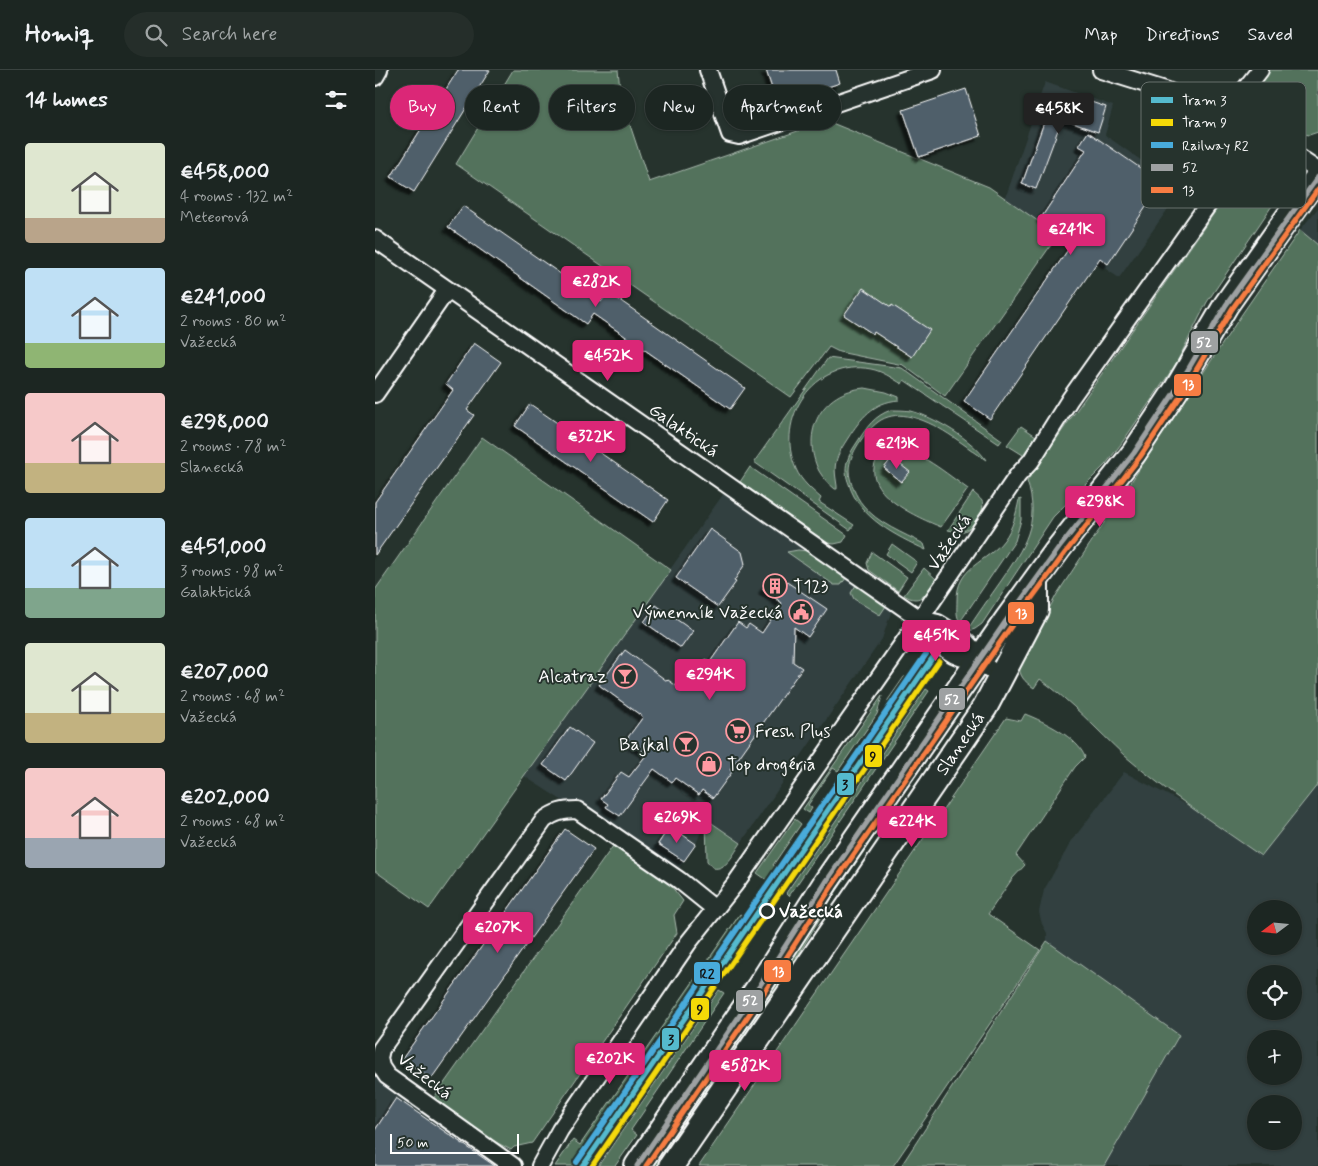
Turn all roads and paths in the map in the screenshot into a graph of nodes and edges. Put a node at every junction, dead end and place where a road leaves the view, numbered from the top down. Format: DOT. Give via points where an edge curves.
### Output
graph roads {
  1 [pos="379,70"];
  2 [pos="708,70"];
  3 [pos="933,70"];
  4 [pos="1101,70"];
  5 [pos="1260,70"];
  6 [pos="375,77"];
  7 [pos="1141,82"];
  8 [pos="1251,82"];
  9 [pos="1306,163"];
  10 [pos="1318,171"];
  11 [pos="1318,177"];
  12 [pos="1306,192"];
  13 [pos="1206,208"];
  14 [pos="1294,208"];
  15 [pos="375,239"];
  16 [pos="447,290"];
  17 [pos="375,394"];
  18 [pos="1036,581"];
  19 [pos="920,619"];
  20 [pos="978,660"];
  21 [pos="1001,678"];
  22 [pos="715,909"];
  23 [pos="513,1166"];
  24 [pos="539,1166"];
  25 [pos="637,1166"];
  26 [pos="671,1166"];
  1 -- 6 [label="street"];
  2 -- 3 [label="street" via="730,134 739,136"];
  4 -- 7 [label="street"];
  5 -- 8 [label="street"];
  9 -- 10 [label="street"];
  11 -- 12 [label="main road, Slanecká"];
  13 -- 19 [label="street, Važecká"];
  14 -- 18 [label="main road, Slanecká" via="1226,304 1176,390 1134,453"];
  15 -- 16 [label="street, Galaktická"];
  16 -- 17 [label="street"];
  16 -- 19 [label="street, Galaktická"];
  18 -- 20 [label="main road, Slanecká"];
  18 -- 21 [label="main road, Slanecká" via="1036,610"];
  19 -- 20 [label="street, Galaktická" via="940,646 959,658"];
  19 -- 22 [label="street, Važecká"];
  20 -- 21 [label="street, Galaktická"];
  20 -- 25 [label="main road, Slanecká" via="825,882 759,987"];
  21 -- 26 [label="main road, Slanecká" via="985,707"];
  22 -- 23 [label="street, Važecká" via="679,880 577,810 554,813 544,820 408,1010 381,1049 379,1058 387,1076"];
  22 -- 24 [label="street, Važecká" via="565,1122"];
}
